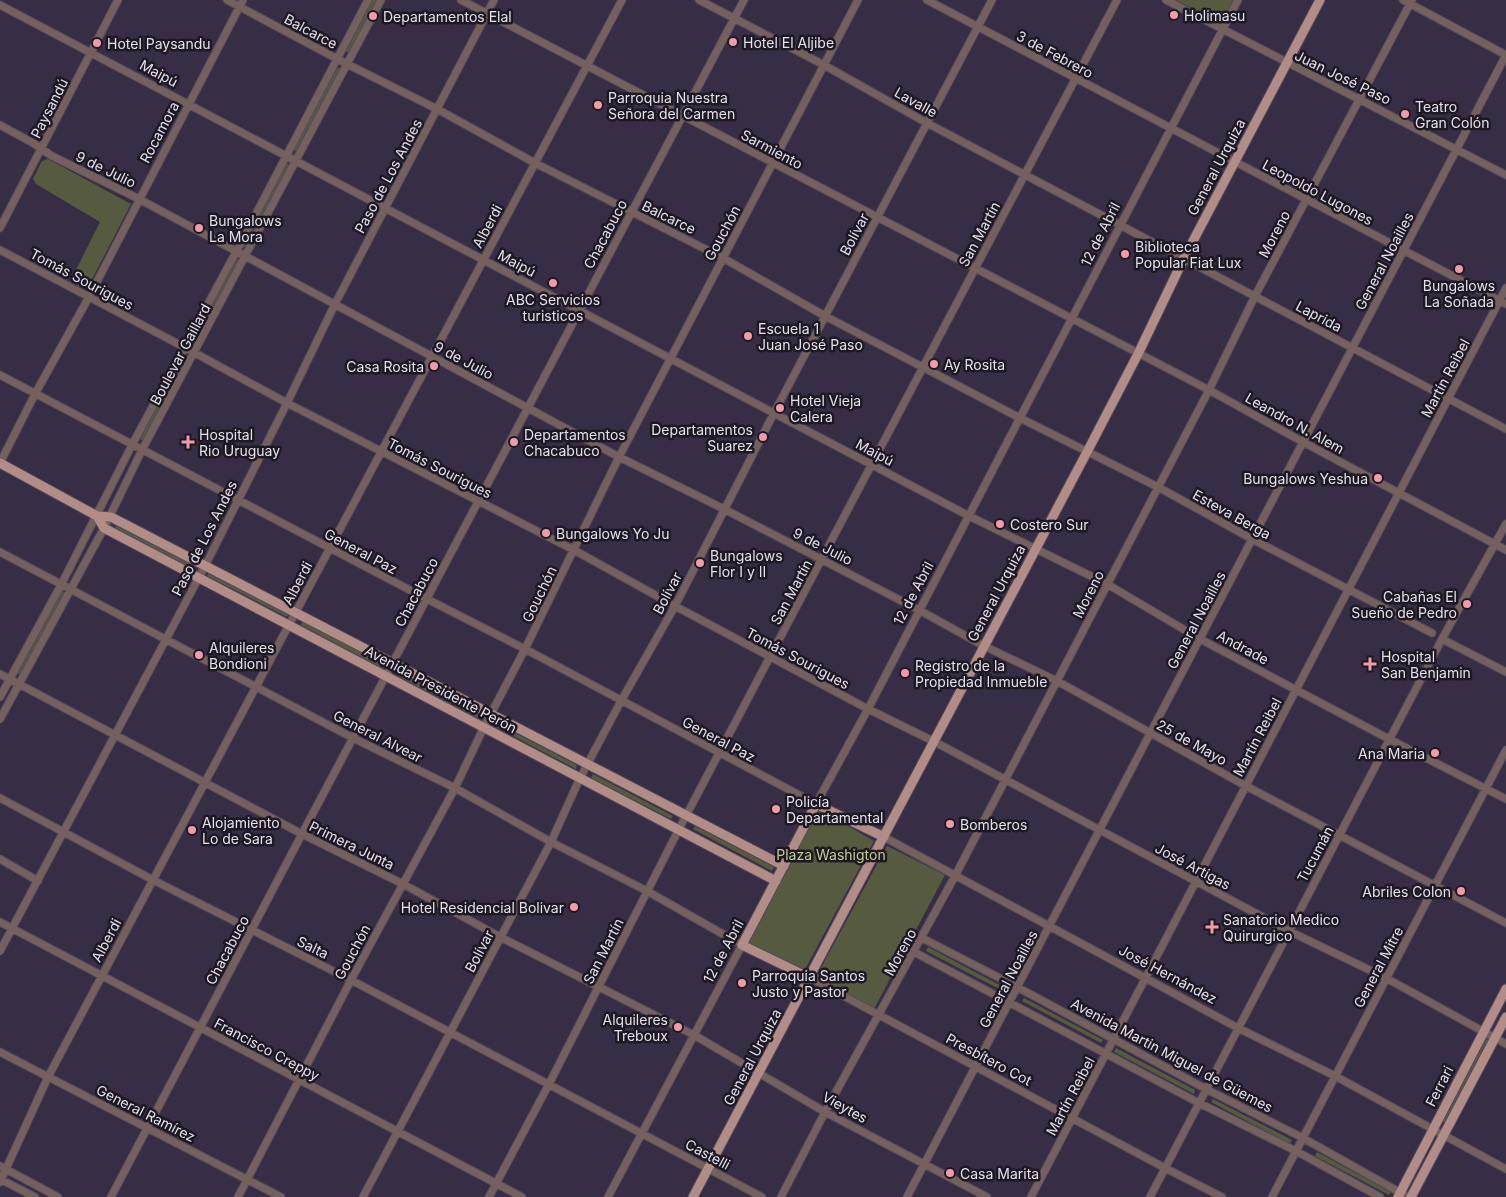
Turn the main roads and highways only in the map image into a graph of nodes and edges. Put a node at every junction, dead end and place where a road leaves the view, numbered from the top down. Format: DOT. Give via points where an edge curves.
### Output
graph roads {
  1 [pos="1320,0"];
  2 [pos="0,463"];
  3 [pos="97,516"];
  4 [pos="816,804"];
  5 [pos="884,837"];
  6 [pos="784,866"];
  7 [pos="776,881"];
  8 [pos="742,945"];
  9 [pos="810,978"];
  10 [pos="1506,989"];
  11 [pos="1506,1017"];
  12 [pos="1404,1196"];
  13 [pos="693,1197"];
  1 -- 5 [label="main road, General Urquiza"];
  2 -- 3 [label="main road, Avenida Presidente Perón"];
  3 -- 6 [label="main road, Avenida Presidente Perón" via="111,516"];
  3 -- 7 [label="main road, Avenida Presidente Perón" via="104,528"];
  4 -- 5 [label="main road, José Hernández"];
  4 -- 6 [label="main road, 12 de Abril"];
  5 -- 9 [label="main road, General Urquiza"];
  6 -- 7 [label="main road, 12 de Abril"];
  7 -- 8 [label="main road, 12 de Abril"];
  8 -- 9 [label="main road, Presbítero Cot"];
  9 -- 13 [label="main road, General Urquiza"];
  10 -- 12 [label="main road, Ferrari" via="1432,1130"];
  11 -- 12 [label="main road, Ferrari" via="1444,1136"];
}
